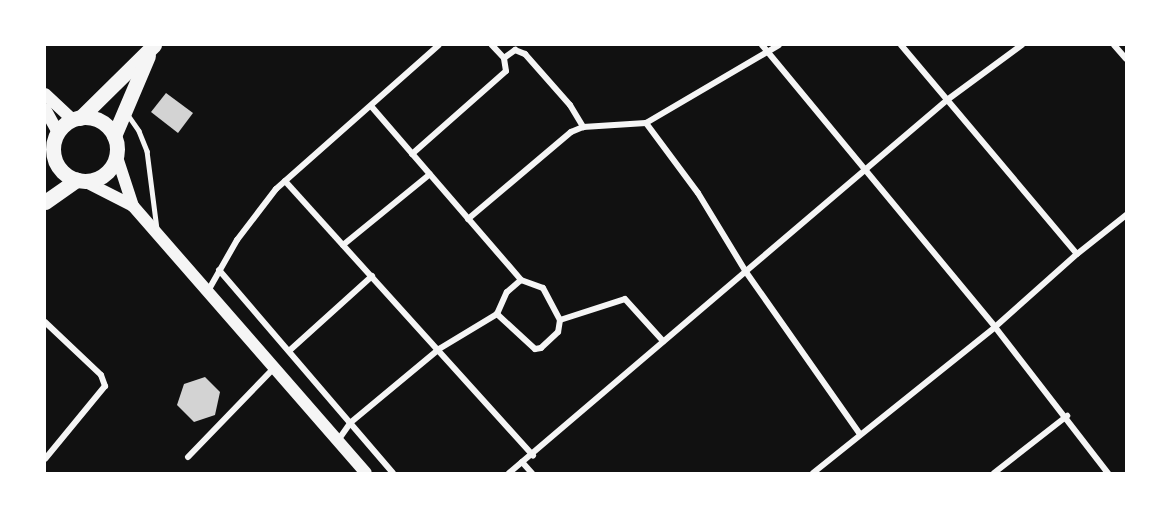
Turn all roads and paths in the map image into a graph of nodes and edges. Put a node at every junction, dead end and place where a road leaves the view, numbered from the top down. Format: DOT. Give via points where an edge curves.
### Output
graph roads {
  1 [pos="439,45"];
  2 [pos="492,45"];
  3 [pos="762,45"];
  4 [pos="779,45"];
  5 [pos="901,45"];
  6 [pos="1022,45"];
  7 [pos="1114,45"];
  8 [pos="153,46"];
  9 [pos="768,53"];
  10 [pos="504,58"];
  11 [pos="1126,59"];
  12 [pos="45,94"];
  13 [pos="947,100"];
  14 [pos="371,106"];
  15 [pos="45,109"];
  16 [pos="125,110"];
  17 [pos="77,119"];
  18 [pos="646,123"];
  19 [pos="583,127"];
  20 [pos="58,132"];
  21 [pos="114,135"];
  22 [pos="412,153"];
  23 [pos="116,154"];
  24 [pos="49,158"];
  25 [pos="865,171"];
  26 [pos="430,174"];
  27 [pos="81,181"];
  28 [pos="285,181"];
  29 [pos="45,202"];
  30 [pos="133,206"];
  31 [pos="1126,215"];
  32 [pos="468,219"];
  33 [pos="158,236"];
  34 [pos="343,245"];
  35 [pos="1077,254"];
  36 [pos="219,270"];
  37 [pos="746,272"];
  38 [pos="372,276"];
  39 [pos="521,280"];
  40 [pos="208,292"];
  41 [pos="497,314"];
  42 [pos="560,320"];
  43 [pos="45,322"];
  44 [pos="995,327"];
  45 [pos="663,341"];
  46 [pos="439,349"];
  47 [pos="289,351"];
  48 [pos="274,368"];
  49 [pos="1067,416"];
  50 [pos="350,423"];
  51 [pos="860,434"];
  52 [pos="339,439"];
  53 [pos="533,455"];
  54 [pos="188,457"];
  55 [pos="45,459"];
  56 [pos="522,462"];
  57 [pos="366,473"];
  58 [pos="393,473"];
  59 [pos="509,473"];
  60 [pos="532,473"];
  61 [pos="813,473"];
  62 [pos="994,473"];
  63 [pos="1108,473"];
  1 -- 14 [label="street"];
  2 -- 10 [label="street"];
  3 -- 9 [label="street"];
  4 -- 9 [label="street"];
  5 -- 13 [label="street"];
  6 -- 13 [label="street"];
  7 -- 11 [label="street"];
  8 -- 16 [label="main road"];
  8 -- 17 [label="main road"];
  9 -- 18 [label="street"];
  9 -- 25 [label="street"];
  10 -- 19 [label="street" via="515,50 525,54 570,105"];
  10 -- 22 [label="street" via="506,71"];
  12 -- 17 [label="main road"];
  13 -- 25 [label="street"];
  13 -- 35 [label="street"];
  14 -- 22 [label="street"];
  14 -- 28 [label="street"];
  15 -- 20 [label="main road"];
  16 -- 21 [label="main road"];
  16 -- 33 [label="lane" via="147,151"];
  17 -- 20 [label="main road"];
  17 -- 21 [label="main road" via="100,121"];
  18 -- 19 [label="street"];
  18 -- 37 [label="street" via="699,193"];
  19 -- 32 [label="street" via="571,132"];
  20 -- 24 [label="main road"];
  21 -- 23 [label="main road"];
  22 -- 26 [label="street"];
  23 -- 27 [label="main road" via="102,176"];
  23 -- 30 [label="main road"];
  24 -- 27 [label="main road"];
  25 -- 37 [label="street"];
  25 -- 44 [label="street"];
  26 -- 32 [label="street"];
  26 -- 34 [label="street"];
  27 -- 29 [label="main road"];
  27 -- 30 [label="main road"];
  28 -- 34 [label="street"];
  28 -- 36 [label="street" via="237,240"];
  30 -- 33 [label="main road"];
  31 -- 35 [label="street"];
  32 -- 39 [label="street"];
  33 -- 40 [label="main road"];
  34 -- 38 [label="street"];
  35 -- 44 [label="street"];
  36 -- 40 [label="street"];
  36 -- 47 [label="street"];
  37 -- 45 [label="street"];
  37 -- 51 [label="street"];
  38 -- 46 [label="street"];
  38 -- 47 [label="street"];
  39 -- 41 [label="street" via="507,292"];
  39 -- 42 [label="street" via="543,288"];
  40 -- 48 [label="main road"];
  41 -- 42 [label="street" via="535,349 558,333"];
  41 -- 46 [label="street"];
  42 -- 45 [label="street" via="625,299"];
  43 -- 55 [label="street" via="101,375 105,386"];
  44 -- 49 [label="street"];
  44 -- 51 [label="street"];
  45 -- 53 [label="street"];
  46 -- 50 [label="street"];
  46 -- 53 [label="street"];
  47 -- 50 [label="street"];
  48 -- 52 [label="main road"];
  48 -- 54 [label="street"];
  49 -- 62 [label="street"];
  49 -- 63 [label="street"];
  50 -- 52 [label="street"];
  50 -- 58 [label="street"];
  51 -- 61 [label="street"];
  52 -- 57 [label="main road"];
  53 -- 56 [label="street"];
  56 -- 59 [label="street"];
  56 -- 60 [label="street"];
}
